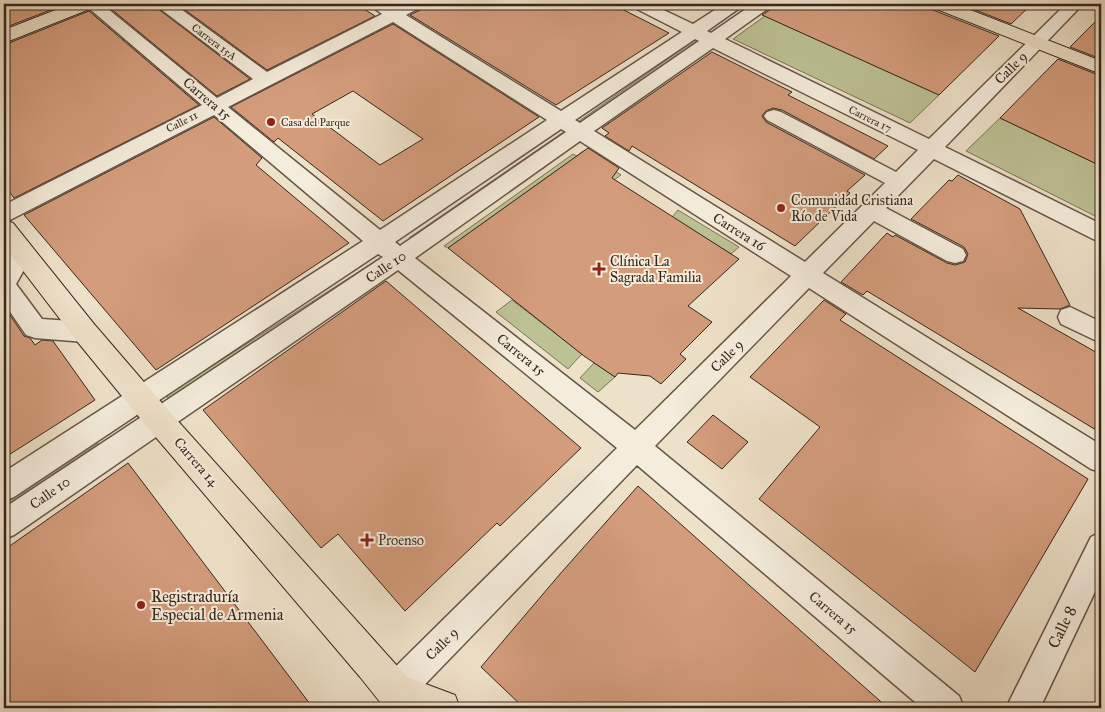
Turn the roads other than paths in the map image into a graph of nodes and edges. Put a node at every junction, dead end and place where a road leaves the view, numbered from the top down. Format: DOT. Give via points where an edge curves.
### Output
graph roads {
  1 [pos="86,4"];
  2 [pos="92,4"];
  3 [pos="164,4"];
  4 [pos="377,4"];
  5 [pos="415,4"];
  6 [pos="639,4"];
  7 [pos="735,4"];
  8 [pos="764,4"];
  9 [pos="940,4"];
  10 [pos="1075,4"];
  11 [pos="394,14"];
  12 [pos="694,31"];
  13 [pos="4,37"];
  14 [pos="712,40"];
  15 [pos="1037,43"];
  16 [pos="1101,68"];
  17 [pos="265,79"];
  18 [pos="214,105"];
  19 [pos="774,116"];
  20 [pos="571,126"];
  21 [pos="931,150"];
  22 [pos="899,182"];
  23 [pos="871,210"];
  24 [pos="4,214"];
  25 [pos="4,229"];
  26 [pos="1101,233"];
  27 [pos="379,242"];
  28 [pos="22,254"];
  29 [pos="955,255"];
  30 [pos="399,258"];
  31 [pos="808,274"];
  32 [pos="4,285"];
  33 [pos="1070,317"];
  34 [pos="85,332"];
  35 [pos="1101,333"];
  36 [pos="149,409"];
  37 [pos="636,447"];
  38 [pos="1101,460"];
  39 [pos="4,488"];
  40 [pos="4,525"];
  41 [pos="1101,547"];
  42 [pos="391,703"];
  43 [pos="442,708"];
  44 [pos="947,708"];
  45 [pos="1023,708"];
  1 -- 13 [label="main road"];
  2 -- 18 [label="street, Carrera 15"];
  3 -- 17 [label="street, Carrera 15A"];
  4 -- 11 [label="street, Carrera 16"];
  5 -- 11 [label="street, Calle 11"];
  6 -- 12 [label="street, Carrera 17"];
  7 -- 12 [label="street, Calle 10"];
  8 -- 14 [label="street, Calle 10"];
  9 -- 15 [label="main road"];
  10 -- 15 [label="street, Calle 9"];
  11 -- 17 [label="street, Calle 11"];
  11 -- 20 [label="street, Carrera 16"];
  12 -- 14 [label="street, Carrera 17"];
  12 -- 20 [label="street, Calle 10"];
  14 -- 20 [label="street, Calle 10"];
  14 -- 21 [label="street, Carrera 17"];
  15 -- 16 [label="main road"];
  15 -- 21 [label="street, Calle 9"];
  17 -- 18 [label="street, Calle 11"];
  18 -- 24 [label="street, Calle 11"];
  18 -- 27 [label="street, Carrera 15"];
  19 -- 22 [label="street"];
  20 -- 27 [label="street, Calle 10"];
  20 -- 30 [label="street, Calle 10"];
  20 -- 31 [label="street, Carrera 16"];
  21 -- 22 [label="street, Calle 9"];
  21 -- 26 [label="street, Carrera 17"];
  22 -- 23 [label="street, Calle 9"];
  23 -- 29 [label="street"];
  23 -- 31 [label="street, Calle 9"];
  25 -- 28 [label="main road, Carrera 14"];
  27 -- 30 [label="street, Carrera 15"];
  27 -- 36 [label="street, Calle 10"];
  28 -- 32 [label="street"];
  28 -- 34 [label="main road, Carrera 14"];
  30 -- 36 [label="street, Calle 10"];
  30 -- 37 [label="street, Carrera 15"];
  31 -- 37 [label="street, Calle 9"];
  31 -- 38 [label="street, Carrera 16"];
  32 -- 34 [label="street" via="35,328"];
  33 -- 35 [label="street"];
  34 -- 36 [label="main road, Carrera 14"];
  36 -- 39 [label="street, Calle 10"];
  36 -- 40 [label="street, Calle 10"];
  36 -- 42 [label="main road, Carrera 14"];
  37 -- 42 [label="street, Calle 9"];
  37 -- 44 [label="street, Carrera 15"];
  41 -- 45 [label="street, Calle 8"];
  42 -- 43 [label="main road, Carrera 14"];
}
